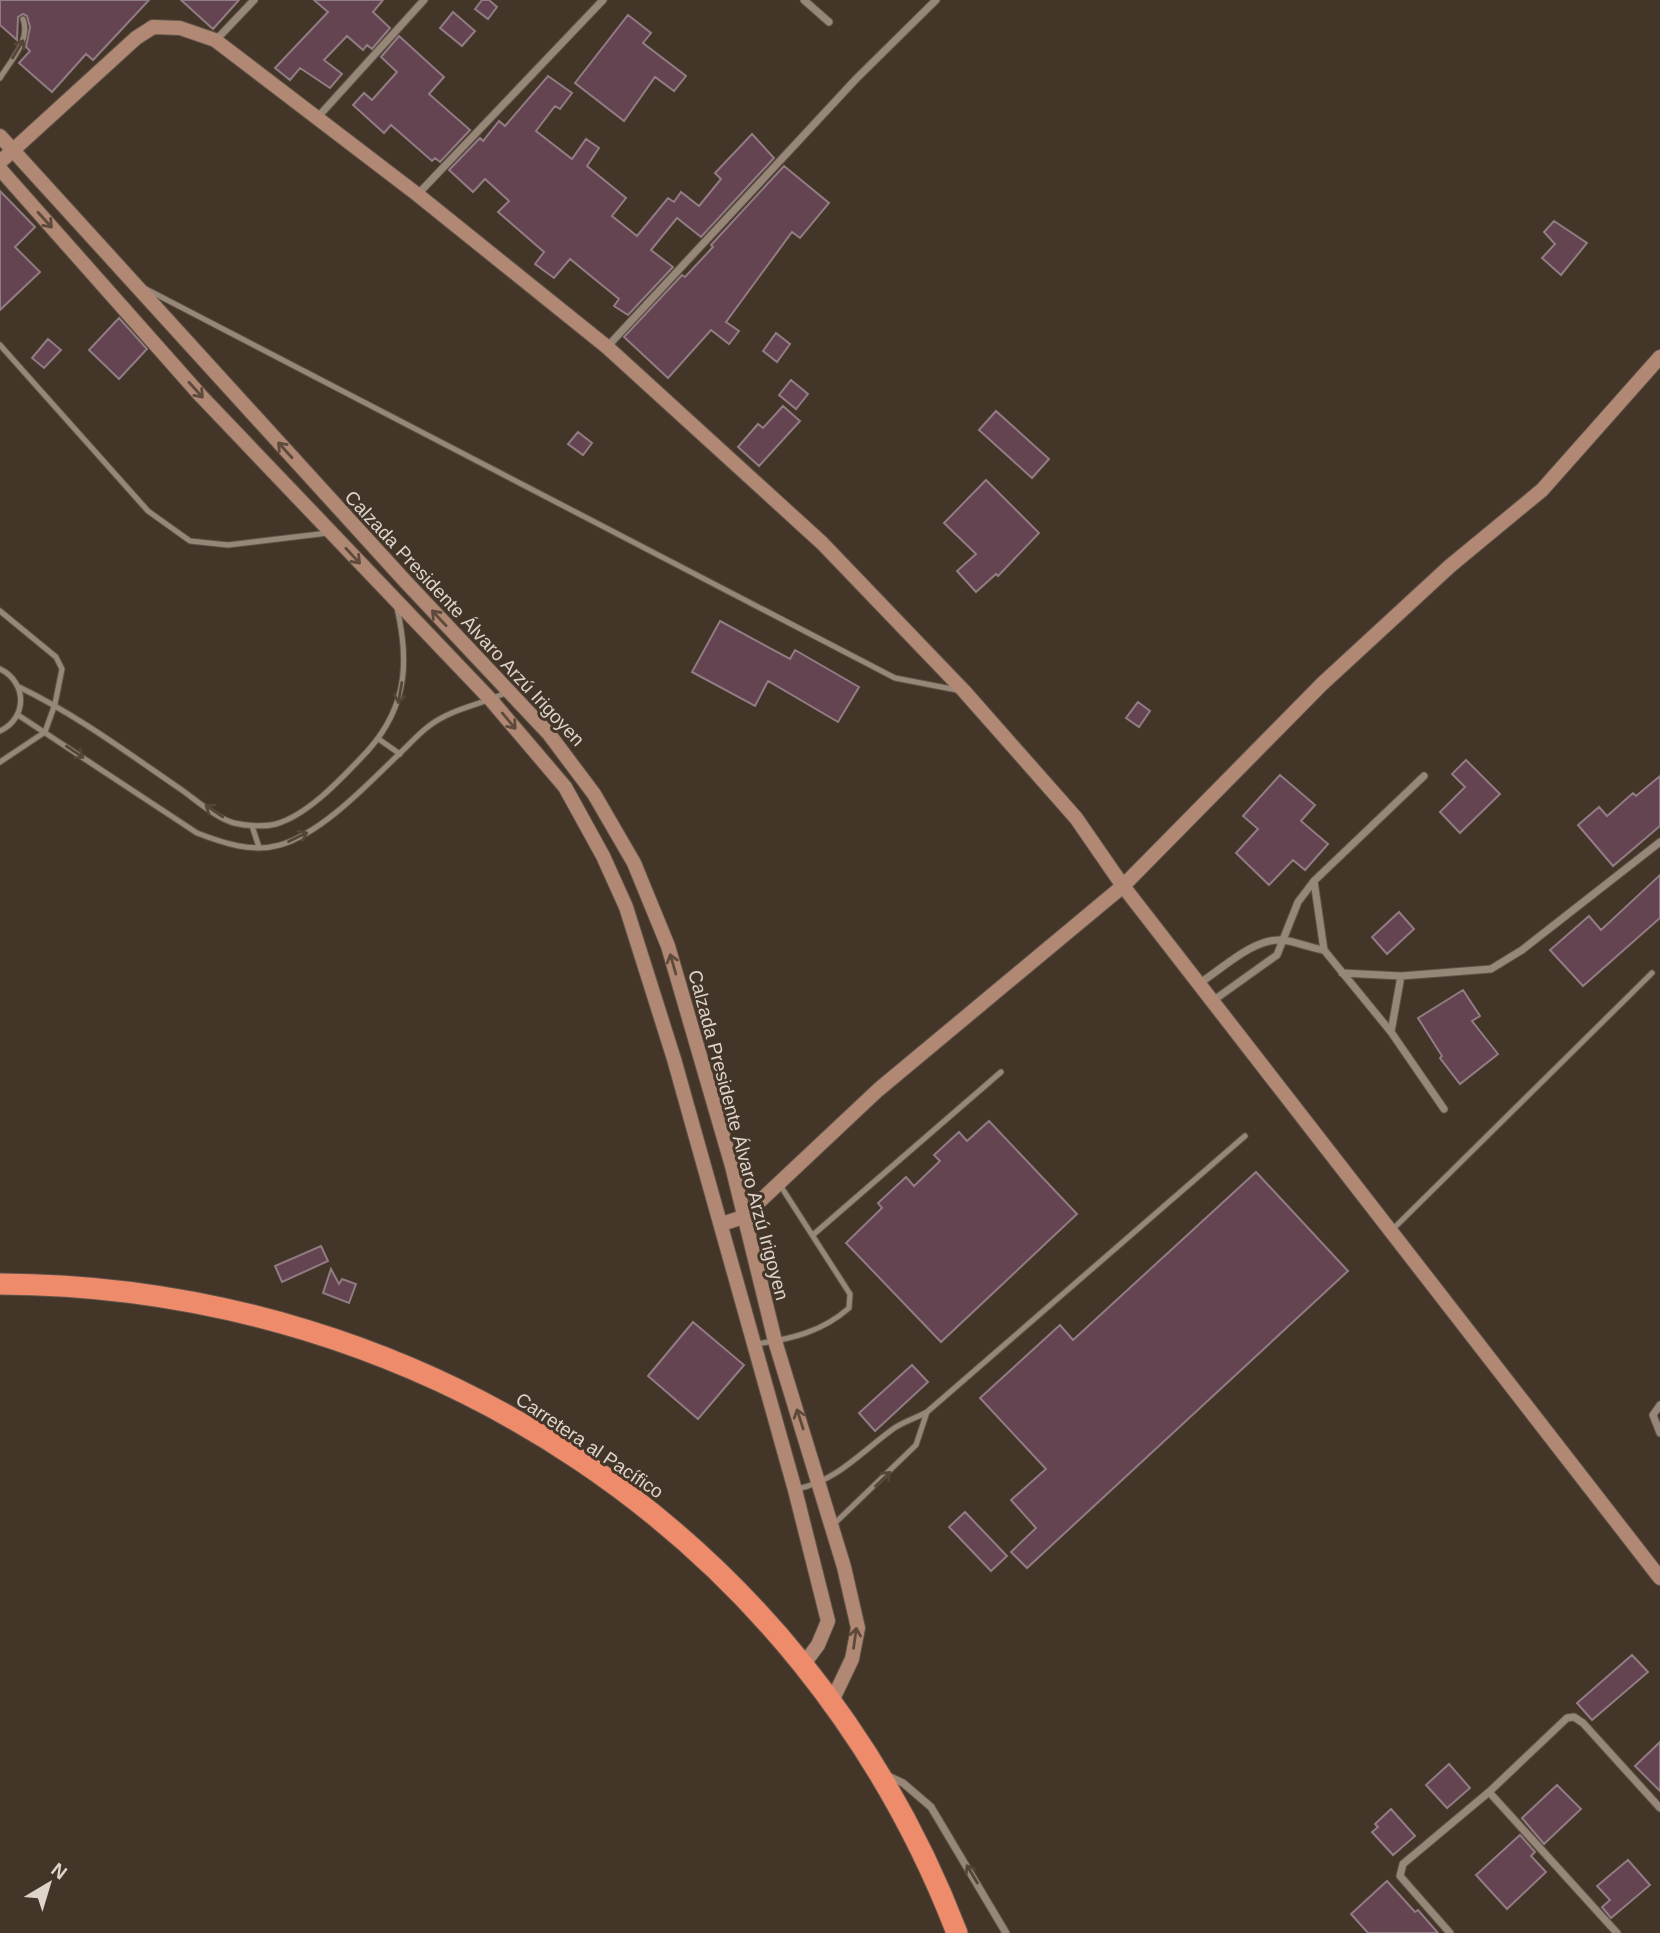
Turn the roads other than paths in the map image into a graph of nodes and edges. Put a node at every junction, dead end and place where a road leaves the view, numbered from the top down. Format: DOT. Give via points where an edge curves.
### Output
graph roads {
  1 [pos="254,0"];
  2 [pos="424,0"];
  3 [pos="603,0"];
  4 [pos="804,0"];
  5 [pos="936,0"];
  6 [pos="23,19"];
  7 [pos="829,22"];
  8 [pos="215,40"];
  9 [pos="0,78"];
  10 [pos="316,118"];
  11 [pos="0,136"];
  12 [pos="13,151"];
  13 [pos="0,162"];
  14 [pos="0,169"];
  15 [pos="418,195"];
  16 [pos="133,283"];
  17 [pos="0,345"];
  18 [pos="607,346"];
  19 [pos="1660,357"];
  20 [pos="332,533"];
  21 [pos="395,602"];
  22 [pos="0,611"];
  23 [pos="0,669"];
  24 [pos="19,687"];
  25 [pos="508,691"];
  26 [pos="964,691"];
  27 [pos="491,700"];
  28 [pos="55,704"];
  29 [pos="18,715"];
  30 [pos="0,731"];
  31 [pos="45,732"];
  32 [pos="380,740"];
  33 [pos="400,754"];
  34 [pos="0,762"];
  35 [pos="1424,776"];
  36 [pos="252,826"];
  37 [pos="1660,842"];
  38 [pos="259,847"];
  39 [pos="1314,881"];
  40 [pos="1124,886"];
  41 [pos="1285,940"];
  42 [pos="1324,950"];
  43 [pos="1652,972"];
  44 [pos="1342,973"];
  45 [pos="1401,976"];
  46 [pos="1200,983"];
  47 [pos="1214,1000"];
  48 [pos="1391,1032"];
  49 [pos="1001,1072"];
  50 [pos="1444,1109"];
  51 [pos="1245,1136"];
  52 [pos="779,1184"];
  53 [pos="743,1217"];
  54 [pos="722,1224"];
  55 [pos="1389,1232"];
  56 [pos="814,1234"];
  57 [pos="0,1284"];
  58 [pos="775,1341"];
  59 [pos="753,1344"];
  60 [pos="1660,1405"];
  61 [pos="927,1412"];
  62 [pos="1660,1433"];
  63 [pos="821,1484"];
  64 [pos="796,1490"];
  65 [pos="833,1525"];
  66 [pos="1660,1578"];
  67 [pos="803,1665"];
  68 [pos="832,1701"];
  69 [pos="878,1771"];
  70 [pos="1489,1793"];
  71 [pos="1660,1808"];
  72 [pos="957,1928"];
  73 [pos="1006,1933"];
  74 [pos="1450,1933"];
  75 [pos="1617,1933"];
  1 -- 8 [label="street"];
  2 -- 10 [label="street"];
  3 -- 15 [label="street"];
  4 -- 7 [label="street"];
  5 -- 18 [label="street" via="856,79"];
  9 -- 6 [label="lane, one-way" via="24,40 27,29"];
  8 -- 10 [label="street"];
  8 -- 12 [label="street" via="180,28 153,27"];
  10 -- 15 [label="street"];
  11 -- 12 [label="street, Calzada Presidente Álvaro Arzú Irigoyen"];
  12 -- 13 [label="street"];
  12 -- 16 [label="street, Calzada Presidente Álvaro Arzú Irigoyen"];
  14 -- 20 [label="street, Calzada Presidente Álvaro Arzú Irigoyen, one-way" via="201,396"];
  15 -- 18 [label="street"];
  25 -- 16 [label="street, Calzada Presidente Álvaro Arzú Irigoyen, one-way"];
  16 -- 26 [label="lane" via="895,678"];
  17 -- 20 [label="lane" via="148,511 190,541 228,545"];
  18 -- 26 [label="street" via="822,543"];
  19 -- 40 [label="street" via="1542,490 1450,566 1322,684"];
  20 -- 21 [label="street, Calzada Presidente Álvaro Arzú Irigoyen, one-way"];
  21 -- 27 [label="street, Calzada Presidente Álvaro Arzú Irigoyen"];
  21 -- 32 [label="lane, one-way" via="405,643 403,672 397,708"];
  22 -- 28 [label="lane" via="56,657 62,669"];
  23 -- 24 [label="lane"];
  24 -- 28 [label="lane"];
  24 -- 29 [label="lane"];
  25 -- 27 [label="lane"];
  53 -- 25 [label="street, Calzada Presidente Álvaro Arzú Irigoyen, one-way" via="668,946 638,872 579,772"];
  26 -- 40 [label="street" via="1076,818"];
  27 -- 33 [label="lane" via="457,710 429,726"];
  27 -- 54 [label="street, Calzada Presidente Álvaro Arzú Irigoyen, one-way" via="565,787 626,907"];
  28 -- 31 [label="lane"];
  36 -- 28 [label="lane, one-way" via="232,823"];
  29 -- 30 [label="lane"];
  29 -- 31 [label="lane"];
  31 -- 34 [label="lane"];
  31 -- 38 [label="lane, one-way" via="197,833 230,845"];
  32 -- 33 [label="lane"];
  32 -- 36 [label="lane" via="297,814 276,824"];
  38 -- 33 [label="lane, one-way" via="279,846 305,835"];
  35 -- 39 [label="street"];
  36 -- 38 [label="lane"];
  37 -- 45 [label="street" via="1491,969"];
  39 -- 41 [label="street" via="1287,924"];
  39 -- 42 [label="street"];
  40 -- 46 [label="street"];
  40 -- 52 [label="street" via="878,1090"];
  41 -- 42 [label="street"];
  41 -- 46 [label="street" via="1267,940"];
  41 -- 47 [label="street" via="1277,955"];
  42 -- 44 [label="street"];
  43 -- 55 [label="lane"];
  44 -- 45 [label="street"];
  44 -- 48 [label="street"];
  45 -- 48 [label="street"];
  46 -- 47 [label="street"];
  47 -- 55 [label="street"];
  48 -- 50 [label="street"];
  49 -- 56 [label="lane"];
  51 -- 61 [label="lane"];
  52 -- 53 [label="street"];
  52 -- 56 [label="lane"];
  53 -- 54 [label="street"];
  53 -- 58 [label="street, Calzada Presidente Álvaro Arzú Irigoyen"];
  54 -- 59 [label="street, Calzada Presidente Álvaro Arzú Irigoyen"];
  55 -- 66 [label="street"];
  56 -- 58 [label="lane" via="850,1294 849,1308 834,1322"];
  57 -- 67 [label="highway, Carretera al Pacífico" via="129,1292 248,1313 340,1340 452,1386 558,1445 646,1509 710,1564"];
  58 -- 59 [label="lane"];
  63 -- 58 [label="street, Calzada Presidente Álvaro Arzú Irigoyen, one-way"];
  59 -- 64 [label="street, Calzada Presidente Álvaro Arzú Irigoyen"];
  60 -- 62 [label="street" via="1653,1415"];
  61 -- 63 [label="lane" via="895,1428"];
  65 -- 61 [label="lane, one-way" via="916,1445"];
  63 -- 64 [label="lane"];
  63 -- 65 [label="street, Calzada Presidente Álvaro Arzú Irigoyen"];
  64 -- 67 [label="street, Calzada Presidente Álvaro Arzú Irigoyen" via="828,1621"];
  68 -- 65 [label="street, Calzada Presidente Álvaro Arzú Irigoyen, one-way" via="852,1659 858,1628"];
  67 -- 68 [label="highway, Carretera al Pacífico"];
  68 -- 69 [label="highway, Carretera al Pacífico"];
  69 -- 72 [label="highway, Carretera al Pacífico"];
  73 -- 69 [label="street, one-way" via="932,1807 903,1783"];
  70 -- 71 [label="street" via="1567,1718 1574,1717"];
  70 -- 74 [label="street" via="1403,1864 1400,1876 1407,1887"];
  70 -- 75 [label="street"];
}
